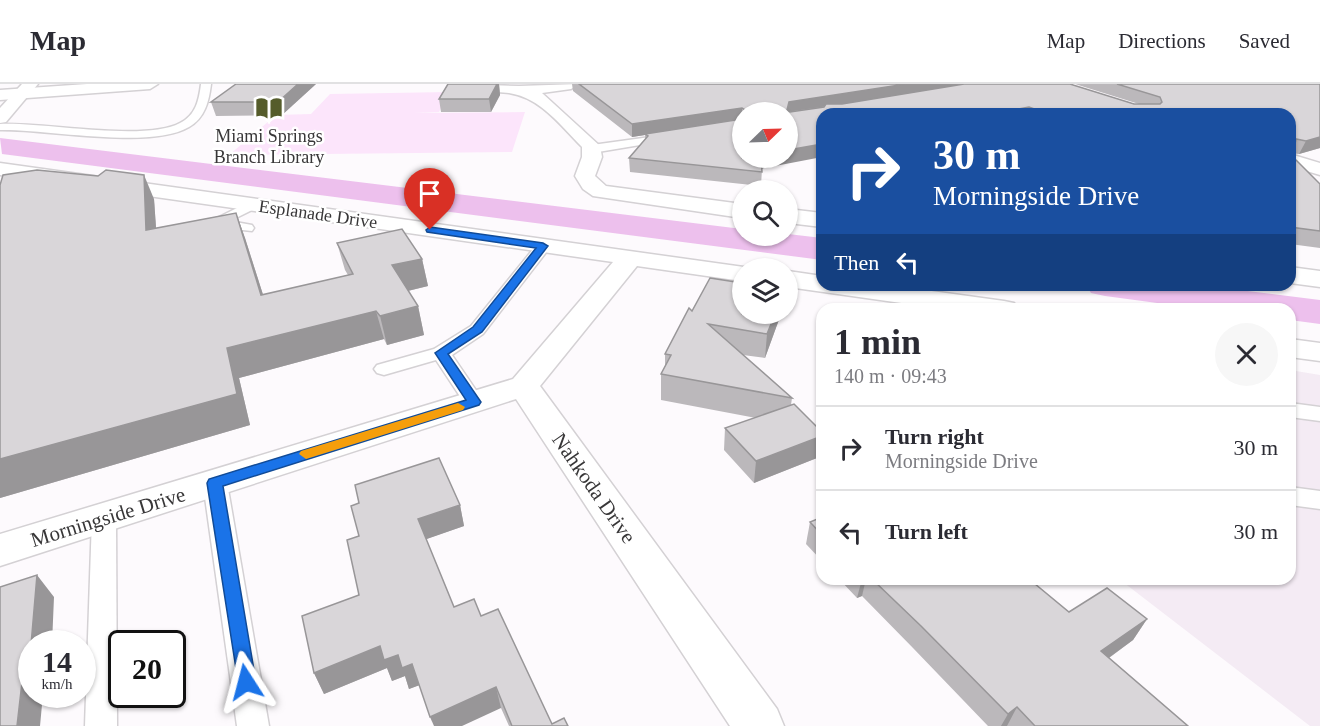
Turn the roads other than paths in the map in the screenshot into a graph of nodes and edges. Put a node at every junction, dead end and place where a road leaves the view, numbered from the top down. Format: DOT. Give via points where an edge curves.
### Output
graph roads {
  1 [pos="150,84"];
  2 [pos="206,84"];
  3 [pos="467,84"];
  4 [pos="571,84"];
  5 [pos="26,88"];
  6 [pos="519,91"];
  7 [pos="0,95"];
  8 [pos="0,118"];
  9 [pos="0,127"];
  10 [pos="687,134"];
  11 [pos="592,149"];
  12 [pos="1296,162"];
  13 [pos="0,169"];
  14 [pos="1320,169"];
  15 [pos="251,205"];
  16 [pos="732,210"];
  17 [pos="798,217"];
  18 [pos="816,219"];
  19 [pos="247,228"];
  20 [pos="543,246"];
  21 [pos="630,258"];
  22 [pos="732,272"];
  23 [pos="1296,276"];
  24 [pos="1320,279"];
  25 [pos="798,280"];
  26 [pos="816,283"];
  27 [pos="873,291"];
  28 [pos="960,303"];
  29 [pos="1296,349"];
  30 [pos="1320,352"];
  31 [pos="441,353"];
  32 [pos="384,369"];
  33 [pos="524,386"];
  34 [pos="474,402"];
  35 [pos="1296,411"];
  36 [pos="1320,414"];
  37 [pos="215,483"];
  38 [pos="1296,497"];
  39 [pos="1320,500"];
  40 [pos="104,518"];
  41 [pos="0,550"];
  42 [pos="101,726"];
  43 [pos="253,726"];
  44 [pos="759,726"];
  1 -- 5 [label="street"];
  2 -- 9 [label="lane" via="204,102 197,114 185,125 167,130 117,135 30,126"];
  3 -- 6 [label="street"];
  4 -- 6 [label="street"];
  5 -- 7 [label="street"];
  5 -- 8 [label="street"];
  6 -- 11 [label="street" via="540,97"];
  10 -- 11 [label="lane"];
  11 -- 16 [label="street" via="585,176 590,185 610,195"];
  12 -- 14 [label="street"];
  13 -- 15 [label="street, Esplanade Drive"];
  15 -- 19 [label="lane" via="214,223"];
  15 -- 20 [label="street, Esplanade Drive"];
  17 -- 18 [label="street"];
  20 -- 21 [label="street, Esplanade Drive"];
  20 -- 31 [label="lane" via="477,330"];
  21 -- 22 [label="street, Esplanade Drive"];
  21 -- 33 [label="street"];
  23 -- 24 [label="street"];
  25 -- 26 [label="street"];
  27 -- 28 [label="street"];
  29 -- 30 [label="street"];
  31 -- 32 [label="lane"];
  31 -- 34 [label="lane"];
  33 -- 34 [label="street, Morningside Drive"];
  33 -- 44 [label="street, Nahkoda Drive"];
  34 -- 37 [label="street, Morningside Drive"];
  35 -- 36 [label="lane"];
  37 -- 40 [label="street, Morningside Drive"];
  37 -- 43 [label="lane"];
  38 -- 39 [label="lane"];
  40 -- 41 [label="street, Morningside Drive"];
  40 -- 42 [label="lane"];
}
